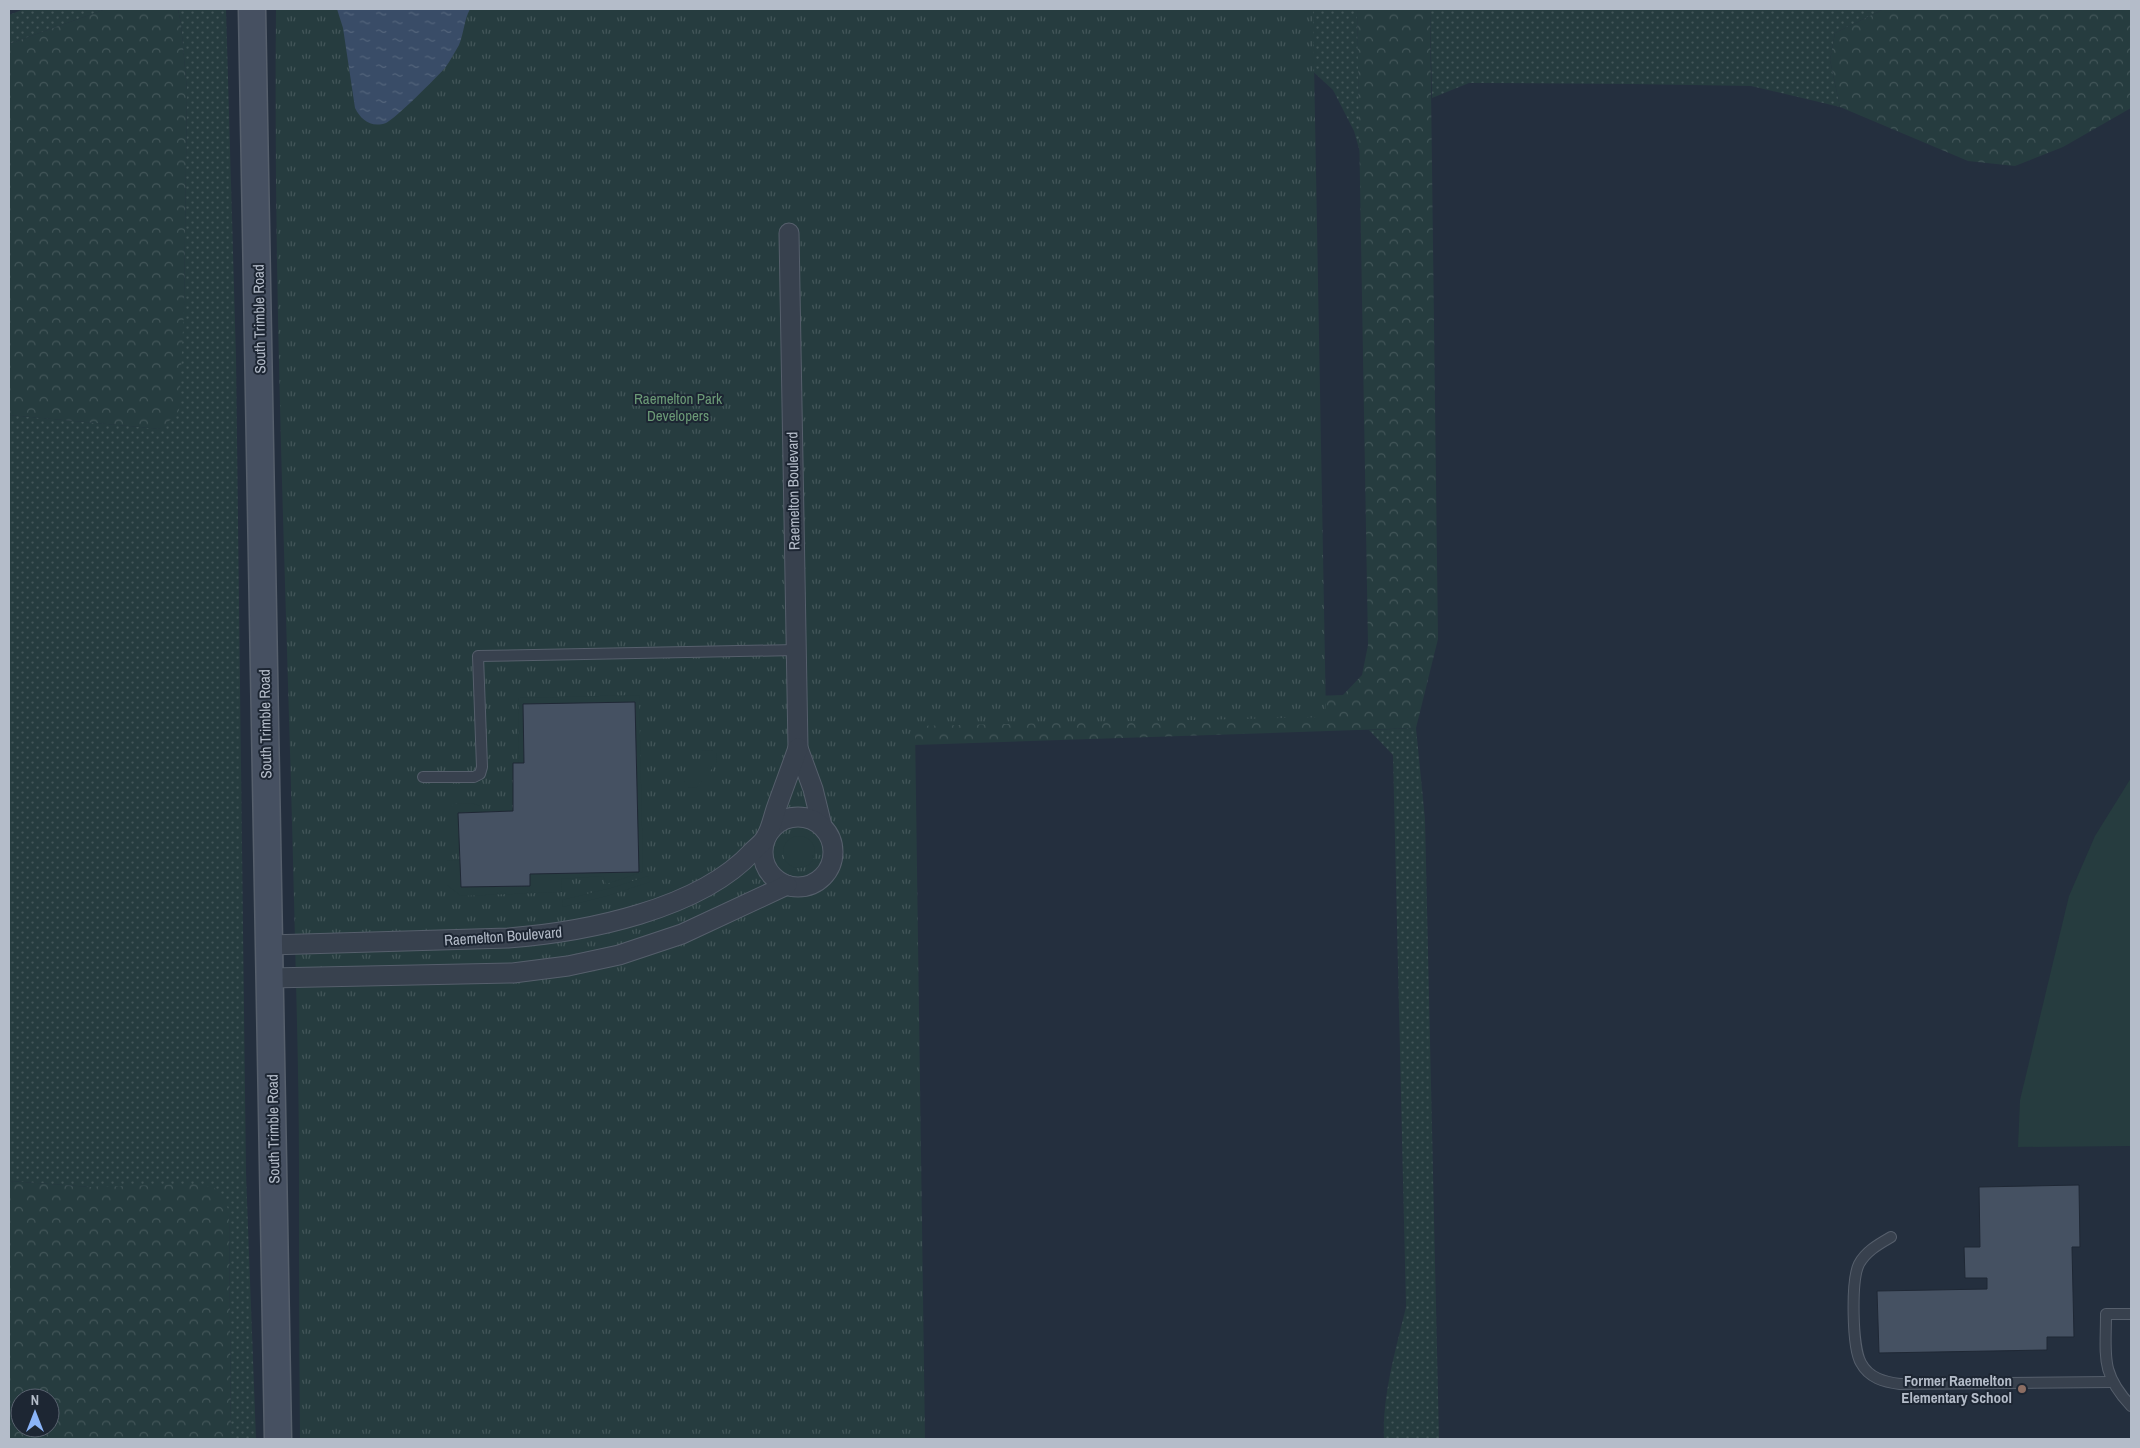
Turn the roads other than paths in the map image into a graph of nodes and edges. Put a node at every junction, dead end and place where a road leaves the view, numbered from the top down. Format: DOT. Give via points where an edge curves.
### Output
graph roads {
  1 [pos="252,9"];
  2 [pos="789,233"];
  3 [pos="796,650"];
  4 [pos="798,748"];
  5 [pos="423,777"];
  6 [pos="822,826"];
  7 [pos="766,838"];
  8 [pos="787,886"];
  9 [pos="269,945"];
  10 [pos="270,978"];
  11 [pos="1891,1237"];
  12 [pos="2131,1314"];
  13 [pos="2112,1382"];
  14 [pos="2131,1406"];
  15 [pos="278,1439"];
  1 -- 9 [label="main road, South Trimble Road"];
  2 -- 3 [label="street, Raemelton Boulevard"];
  3 -- 4 [label="street, Raemelton Boulevard"];
  3 -- 5 [label="lane" via="478,656 480,774 474,777"];
  4 -- 6 [label="street, Raemelton Boulevard"];
  4 -- 7 [label="street, Raemelton Boulevard"];
  6 -- 7 [label="street" via="802,818 791,818 776,826"];
  6 -- 8 [label="street" via="832,843 832,861 828,870 815,883"];
  7 -- 8 [label="street" via="763,855 768,870"];
  7 -- 9 [label="street, Raemelton Boulevard" via="745,861 715,882 660,906 583,929 508,938"];
  8 -- 10 [label="street" via="682,934 618,955 568,966 513,973"];
  9 -- 10 [label="main road, South Trimble Road"];
  10 -- 15 [label="main road, South Trimble Road"];
  11 -- 13 [label="lane" via="1871,1249 1859,1264 1854,1286 1856,1346 1860,1363 1869,1374 1882,1382 1900,1384"];
  12 -- 13 [label="lane" via="2106,1314 2107,1368"];
  13 -- 14 [label="lane"];
}
